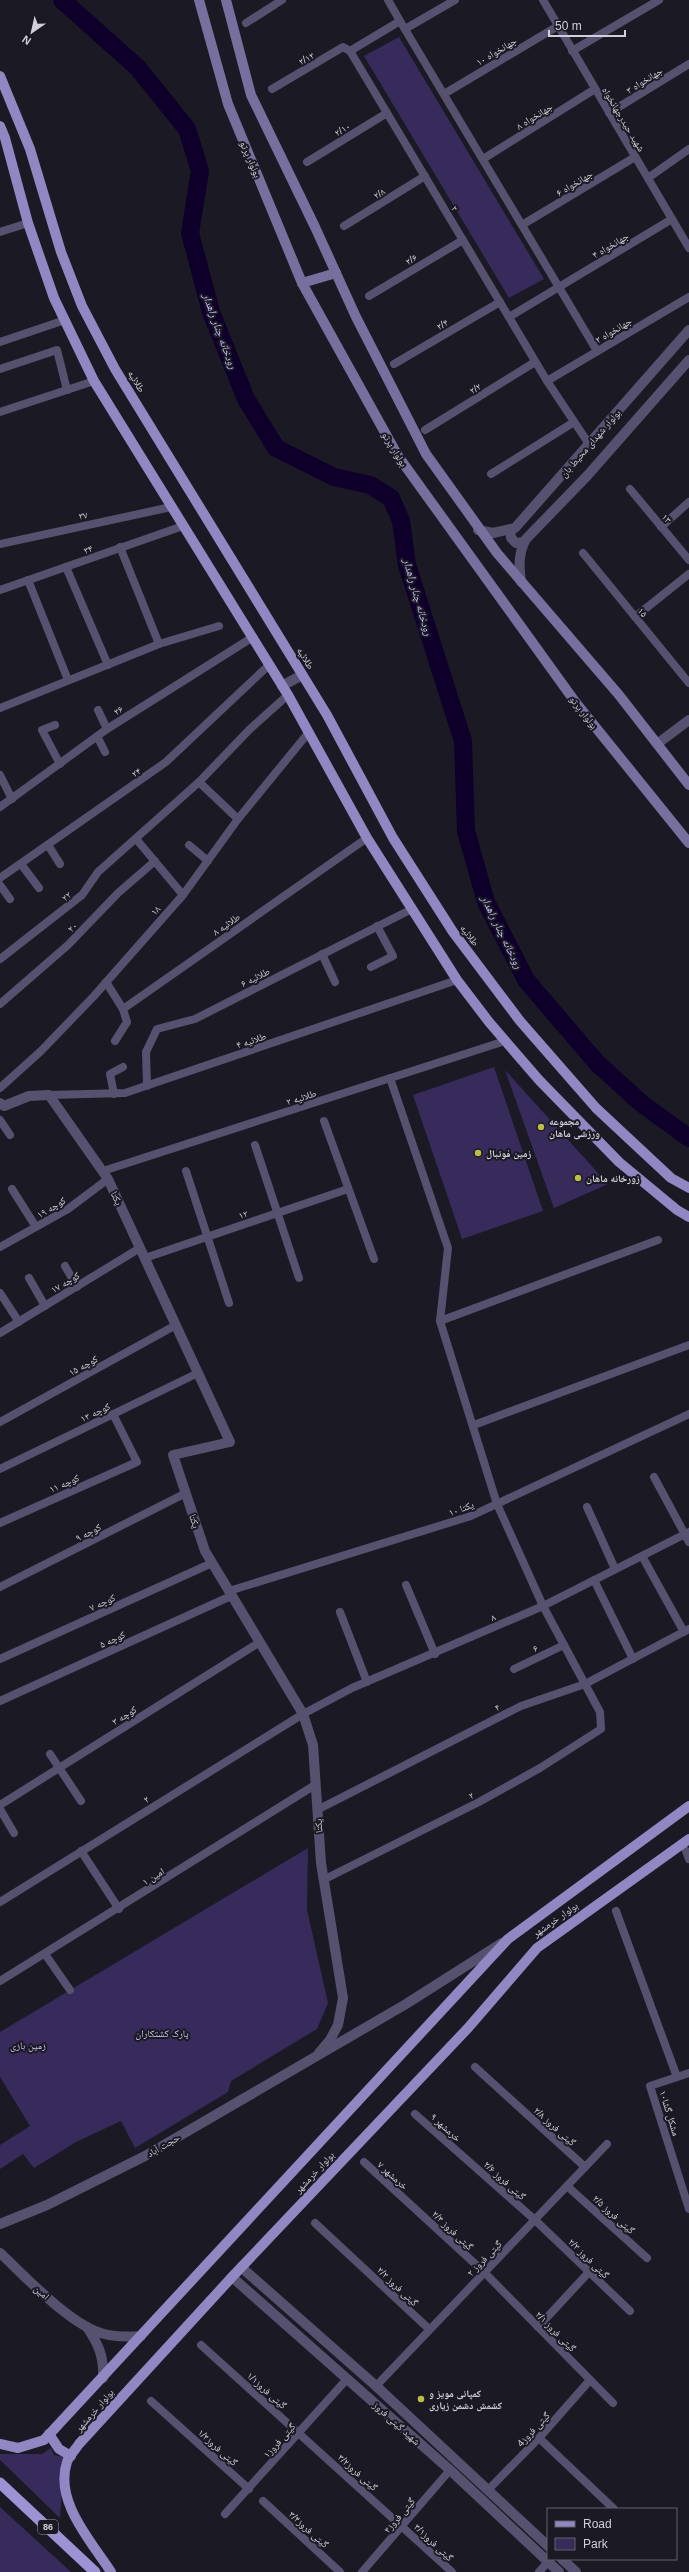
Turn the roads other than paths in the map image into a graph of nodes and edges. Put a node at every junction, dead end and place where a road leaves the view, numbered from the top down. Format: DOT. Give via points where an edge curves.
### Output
graph roads {
  1 [pos="199,0"];
  2 [pos="226,0"];
  3 [pos="282,0"];
  4 [pos="388,0"];
  5 [pos="455,0"];
  6 [pos="543,0"];
  7 [pos="659,0"];
  8 [pos="400,21"];
  9 [pos="246,22"];
  10 [pos="558,26"];
  11 [pos="405,29"];
  12 [pos="572,50"];
  13 [pos="350,51"];
  14 [pos="689,64"];
  15 [pos="0,76"];
  16 [pos="272,89"];
  17 [pos="596,89"];
  18 [pos="444,94"];
  19 [pos="387,112"];
  20 [pos="609,113"];
  21 [pos="0,126"];
  22 [pos="689,149"];
  23 [pos="635,157"];
  24 [pos="483,159"];
  25 [pos="307,162"];
  26 [pos="425,176"];
  27 [pos="648,178"];
  28 [pos="672,219"];
  29 [pos="28,223"];
  30 [pos="522,225"];
  31 [pos="344,226"];
  32 [pos="0,232"];
  33 [pos="463,240"];
  34 [pos="689,248"];
  35 [pos="336,273"];
  36 [pos="302,283"];
  37 [pos="559,288"];
  38 [pos="369,296"];
  39 [pos="689,297"];
  40 [pos="500,302"];
  41 [pos="509,317"];
  42 [pos="65,320"];
  43 [pos="689,330"];
  44 [pos="0,342"];
  45 [pos="597,351"];
  46 [pos="689,360"];
  47 [pos="535,362"];
  48 [pos="394,364"];
  49 [pos="0,369"];
  50 [pos="94,381"];
  51 [pos="547,381"];
  52 [pos="67,390"];
  53 [pos="0,412"];
  54 [pos="574,422"];
  55 [pos="425,430"];
  56 [pos="589,444"];
  57 [pos="491,474"];
  58 [pos="630,489"];
  59 [pos="689,502"];
  60 [pos="171,507"];
  61 [pos="183,526"];
  62 [pos="661,527"];
  63 [pos="478,530"];
  64 [pos="510,530"];
  65 [pos="524,542"];
  66 [pos="0,544"];
  67 [pos="120,547"];
  68 [pos="583,553"];
  69 [pos="689,560"];
  70 [pos="66,567"];
  71 [pos="689,574"];
  72 [pos="28,580"];
  73 [pos="521,582"];
  74 [pos="0,590"];
  75 [pos="635,617"];
  76 [pos="219,626"];
  77 [pos="252,637"];
  78 [pos="159,644"];
  79 [pos="108,665"];
  80 [pos="269,665"];
  81 [pos="302,675"];
  82 [pos="68,680"];
  83 [pos="689,683"];
  84 [pos="285,690"];
  85 [pos="0,708"];
  86 [pos="98,710"];
  87 [pos="689,720"];
  88 [pos="55,725"];
  89 [pos="107,729"];
  90 [pos="309,732"];
  91 [pos="97,736"];
  92 [pos="657,744"];
  93 [pos="105,752"];
  94 [pos="60,764"];
  95 [pos="0,775"];
  96 [pos="199,782"];
  97 [pos="689,786"];
  98 [pos="12,800"];
  99 [pos="0,807"];
  100 [pos="238,819"];
  101 [pos="367,838"];
  102 [pos="137,840"];
  103 [pos="689,843"];
  104 [pos="48,845"];
  105 [pos="189,845"];
  106 [pos="155,861"];
  107 [pos="208,861"];
  108 [pos="21,864"];
  109 [pos="60,864"];
  110 [pos="0,878"];
  111 [pos="0,885"];
  112 [pos="39,888"];
  113 [pos="183,895"];
  114 [pos="10,899"];
  115 [pos="412,909"];
  116 [pos="377,926"];
  117 [pos="322,954"];
  118 [pos="0,959"];
  119 [pos="371,967"];
  120 [pos="457,980"];
  121 [pos="106,982"];
  122 [pos="335,982"];
  123 [pos="0,1004"];
  124 [pos="123,1009"];
  125 [pos="115,1041"];
  126 [pos="505,1041"];
  127 [pos="123,1067"];
  128 [pos="390,1078"];
  129 [pos="147,1086"];
  130 [pos="0,1088"];
  131 [pos="114,1094"];
  132 [pos="49,1095"];
  133 [pos="0,1103"];
  134 [pos="0,1120"];
  135 [pos="324,1121"];
  136 [pos="10,1135"];
  137 [pos="255,1145"];
  138 [pos="186,1170"];
  139 [pos="106,1175"];
  140 [pos="689,1188"];
  141 [pos="12,1189"];
  142 [pos="348,1189"];
  143 [pos="278,1213"];
  144 [pos="689,1217"];
  145 [pos="36,1227"];
  146 [pos="207,1236"];
  147 [pos="658,1240"];
  148 [pos="0,1247"];
  149 [pos="140,1248"];
  150 [pos="145,1258"];
  151 [pos="374,1260"];
  152 [pos="65,1266"];
  153 [pos="29,1278"];
  154 [pos="300,1278"];
  155 [pos="77,1287"];
  156 [pos="0,1293"];
  157 [pos="229,1303"];
  158 [pos="45,1306"];
  159 [pos="19,1322"];
  160 [pos="440,1322"];
  161 [pos="176,1325"];
  162 [pos="0,1334"];
  163 [pos="689,1345"];
  164 [pos="198,1373"];
  165 [pos="113,1414"];
  166 [pos="689,1414"];
  167 [pos="0,1422"];
  168 [pos="474,1425"];
  169 [pos="0,1469"];
  170 [pos="654,1477"];
  171 [pos="186,1493"];
  172 [pos="497,1504"];
  173 [pos="587,1507"];
  174 [pos="0,1522"];
  175 [pos="687,1533"];
  176 [pos="689,1542"];
  177 [pos="642,1556"];
  178 [pos="212,1563"];
  179 [pos="615,1569"];
  180 [pos="594,1580"];
  181 [pos="406,1585"];
  182 [pos="0,1587"];
  183 [pos="230,1593"];
  184 [pos="543,1606"];
  185 [pos="340,1612"];
  186 [pos="686,1631"];
  187 [pos="260,1642"];
  188 [pos="564,1645"];
  189 [pos="435,1654"];
  190 [pos="0,1659"];
  191 [pos="633,1659"];
  192 [pos="514,1669"];
  193 [pos="367,1682"];
  194 [pos="584,1684"];
  195 [pos="0,1701"];
  196 [pos="303,1714"];
  197 [pos="50,1754"];
  198 [pos="59,1768"];
  199 [pos="315,1785"];
  200 [pos="81,1801"];
  201 [pos="0,1805"];
  202 [pos="689,1806"];
  203 [pos="0,1809"];
  204 [pos="317,1810"];
  205 [pos="14,1833"];
  206 [pos="689,1839"];
  207 [pos="81,1852"];
  208 [pos="323,1880"];
  209 [pos="0,1902"];
  210 [pos="120,1909"];
  211 [pos="616,1911"];
  212 [pos="508,1939"];
  213 [pos="45,1954"];
  214 [pos="0,1981"];
  215 [pos="70,1990"];
  216 [pos="319,2053"];
  217 [pos="475,2067"];
  218 [pos="689,2073"];
  219 [pos="677,2077"];
  220 [pos="415,2114"];
  221 [pos="607,2144"];
  222 [pos="463,2156"];
  223 [pos="364,2162"];
  224 [pos="585,2167"];
  225 [pos="567,2186"];
  226 [pos="409,2203"];
  227 [pos="689,2209"];
  228 [pos="535,2220"];
  229 [pos="315,2223"];
  230 [pos="0,2224"];
  231 [pos="0,2253"];
  232 [pos="647,2258"];
  233 [pos="241,2267"];
  234 [pos="484,2272"];
  235 [pos="589,2272"];
  236 [pos="232,2277"];
  237 [pos="630,2311"];
  238 [pos="538,2327"];
  239 [pos="87,2328"];
  240 [pos="429,2329"];
  241 [pos="141,2336"];
  242 [pos="201,2345"];
  243 [pos="103,2378"];
  244 [pos="347,2379"];
  245 [pos="590,2380"];
  246 [pos="376,2386"];
  247 [pos="151,2401"];
  248 [pos="613,2403"];
  249 [pos="300,2432"];
  250 [pos="49,2434"];
  251 [pos="539,2438"];
  252 [pos="0,2444"];
  253 [pos="71,2456"];
  254 [pos="450,2470"];
  255 [pos="0,2483"];
  256 [pos="249,2489"];
  257 [pos="489,2489"];
  258 [pos="263,2501"];
  259 [pos="613,2508"];
  260 [pos="225,2514"];
  261 [pos="402,2526"];
  262 [pos="547,2545"];
  263 [pos="547,2558"];
  264 [pos="549,2560"];
  265 [pos="563,2560"];
  266 [pos="95,2572"];
  267 [pos="111,2572"];
  268 [pos="340,2572"];
  269 [pos="362,2572"];
  270 [pos="452,2572"];
  271 [pos="539,2572"];
  272 [pos="559,2572"];
  273 [pos="576,2572"];
  1 -- 36 [label="main road, بولوار پرتو" via="228,104"];
  2 -- 35 [label="main road" via="250,95"];
  3 -- 9 [label="street"];
  4 -- 8 [label="street"];
  5 -- 11 [label="street"];
  6 -- 10 [label="street, شهید حیدرجهانخواه"];
  7 -- 12 [label="street"];
  8 -- 11 [label="street"];
  8 -- 13 [label="street"];
  10 -- 12 [label="street, شهید حیدرجهانخواه"];
  10 -- 18 [label="street, جهانخواه ۱۰"];
  11 -- 18 [label="street"];
  12 -- 17 [label="street, شهید حیدرجهانخواه"];
  13 -- 16 [label="street, ۲/۱۲" via="343,47"];
  13 -- 19 [label="street, ۲"];
  14 -- 20 [label="street, جهانخواه ۳"];
  15 -- 81 [label="main road, طلائیه" via="30,149 61,252 82,306 115,369"];
  17 -- 20 [label="street, شهید حیدرجهانخواه"];
  17 -- 24 [label="street, جهانخواه ۸"];
  18 -- 24 [label="street"];
  19 -- 25 [label="street, ۲/۱۰"];
  19 -- 26 [label="street, ۲"];
  20 -- 23 [label="street, شهید حیدرجهانخواه"];
  21 -- 29 [label="main road" via="6,138"];
  22 -- 27 [label="street"];
  23 -- 27 [label="street, شهید حیدرجهانخواه"];
  23 -- 30 [label="street, جهانخواه ۶"];
  24 -- 30 [label="street"];
  26 -- 31 [label="street, ۲/۸"];
  26 -- 33 [label="street, ۲"];
  27 -- 28 [label="street, شهید حیدرجهانخواه"];
  28 -- 34 [label="street, شهید حیدرجهانخواه"];
  28 -- 37 [label="street, جهانخواه ۴"];
  29 -- 32 [label="street"];
  29 -- 42 [label="main road" via="54,298"];
  30 -- 37 [label="street"];
  33 -- 38 [label="street, ۲/۶"];
  33 -- 40 [label="street, ۲"];
  35 -- 36 [label="main road"];
  35 -- 63 [label="main road" via="356,318 426,454"];
  36 -- 103 [label="main road, بولوار پرتو" via="398,456 576,703"];
  37 -- 41 [label="street, جهانخواه ۴"];
  37 -- 45 [label="street"];
  39 -- 45 [label="street, جهانخواه ۲"];
  40 -- 41 [label="street, ۲"];
  40 -- 48 [label="street, ۲/۴"];
  41 -- 47 [label="street, ۲"];
  42 -- 44 [label="street"];
  42 -- 50 [label="main road"];
  43 -- 56 [label="street, بولوار شهدای محیط بان"];
  45 -- 51 [label="street, جهانخواه ۲"];
  46 -- 65 [label="street, بولوار شهدای محیط بان"];
  47 -- 51 [label="street, ۲"];
  47 -- 55 [label="street, ۲/۲"];
  49 -- 52 [label="street" via="57,350"];
  50 -- 52 [label="street"];
  50 -- 60 [label="main road"];
  51 -- 54 [label="street, ۲"];
  52 -- 53 [label="street"];
  54 -- 56 [label="street, ۲"];
  54 -- 57 [label="street"];
  56 -- 64 [label="street, بولوار شهدای محیط بان" via="515,528"];
  58 -- 62 [label="street, ۱۳"];
  59 -- 62 [label="street"];
  60 -- 61 [label="main road"];
  60 -- 66 [label="street, ۳۷"];
  61 -- 67 [label="street, ۳۴"];
  61 -- 77 [label="main road"];
  62 -- 69 [label="street, ۱۳"];
  63 -- 64 [label="street" via="493,533"];
  63 -- 73 [label="main road"];
  64 -- 65 [label="street" via="511,538 516,543"];
  65 -- 73 [label="street, بولوار شهدای محیط بان" via="518,564"];
  67 -- 70 [label="street, ۳۴"];
  67 -- 78 [label="street"];
  68 -- 75 [label="street, ۱۵"];
  70 -- 72 [label="street, ۳۴"];
  70 -- 79 [label="street"];
  71 -- 75 [label="street"];
  72 -- 74 [label="street, ۳۴"];
  72 -- 82 [label="street"];
  73 -- 92 [label="main road" via="619,695"];
  75 -- 83 [label="street, ۱۵"];
  76 -- 78 [label="street"];
  77 -- 80 [label="main road"];
  77 -- 89 [label="street, ۲۶"];
  78 -- 79 [label="street"];
  79 -- 82 [label="street"];
  80 -- 84 [label="main road"];
  80 -- 104 [label="street, ۲۴" via="166,762"];
  81 -- 84 [label="street"];
  81 -- 140 [label="main road, طلائیه" via="327,715 394,838 453,932 520,1021 596,1108 671,1178"];
  82 -- 85 [label="street"];
  84 -- 90 [label="main road"];
  84 -- 96 [label="street, ۲۲"];
  86 -- 89 [label="street"];
  87 -- 92 [label="street"];
  88 -- 94 [label="street" via="42,730"];
  89 -- 91 [label="street, ۲۶"];
  90 -- 100 [label="street, ۱۸"];
  90 -- 101 [label="main road"];
  91 -- 93 [label="street"];
  91 -- 94 [label="street, ۲۶"];
  92 -- 97 [label="main road"];
  94 -- 98 [label="street, ۲۶"];
  95 -- 98 [label="street"];
  96 -- 100 [label="street"];
  96 -- 102 [label="street, ۲۲"];
  98 -- 99 [label="street, ۲۶"];
  100 -- 107 [label="street, ۱۸"];
  101 -- 115 [label="main road"];
  101 -- 124 [label="street, طلائیه ۸"];
  102 -- 106 [label="street"];
  102 -- 118 [label="street, ۲۲" via="98,872 77,900"];
  104 -- 108 [label="street, ۲۴"];
  104 -- 109 [label="street"];
  105 -- 107 [label="street"];
  106 -- 113 [label="street"];
  106 -- 123 [label="street, ۲۰" via="118,893 68,945"];
  107 -- 113 [label="street, ۱۸"];
  108 -- 110 [label="street, ۲۴"];
  108 -- 112 [label="street"];
  111 -- 114 [label="street"];
  113 -- 121 [label="street, ۱۸"];
  115 -- 116 [label="street, طلائیه ۶"];
  115 -- 120 [label="main road"];
  116 -- 117 [label="street, طلائیه ۶"];
  116 -- 119 [label="street" via="393,956"];
  117 -- 122 [label="street"];
  117 -- 129 [label="street, طلائیه ۶" via="195,1019 157,1029 146,1052"];
  120 -- 126 [label="main road"];
  120 -- 129 [label="street, طلائیه ۴"];
  121 -- 124 [label="street"];
  121 -- 130 [label="street, ۱۸" via="41,1050"];
  124 -- 125 [label="street" via="126,1022"];
  126 -- 128 [label="street, طلائیه ۲"];
  126 -- 144 [label="main road" via="619,1162"];
  127 -- 131 [label="street" via="110,1074"];
  128 -- 139 [label="street, طلائیه ۲"];
  128 -- 160 [label="street" via="448,1248"];
  129 -- 131 [label="street, طلائیه ۴"];
  131 -- 132 [label="street, طلائیه ۴"];
  132 -- 133 [label="street" via="29,1096 4,1106"];
  132 -- 139 [label="street, یکتا"];
  134 -- 136 [label="street"];
  135 -- 142 [label="street"];
  137 -- 143 [label="street"];
  138 -- 146 [label="street"];
  139 -- 145 [label="street, کوچه ۱۹" via="68,1209"];
  139 -- 149 [label="street, یکتا"];
  141 -- 145 [label="street"];
  142 -- 143 [label="street, ۱۲"];
  142 -- 151 [label="street"];
  143 -- 146 [label="street, ۱۲"];
  143 -- 154 [label="street"];
  145 -- 148 [label="street, کوچه ۱۹"];
  146 -- 150 [label="street, ۱۲"];
  146 -- 157 [label="street"];
  147 -- 160 [label="street"];
  149 -- 150 [label="street, یکتا"];
  149 -- 155 [label="street, کوچه ۱۷"];
  150 -- 161 [label="street, یکتا"];
  152 -- 155 [label="street"];
  153 -- 158 [label="street"];
  155 -- 158 [label="street, کوچه ۱۷"];
  156 -- 159 [label="street"];
  158 -- 159 [label="street, کوچه ۱۷"];
  159 -- 162 [label="street, کوچه ۱۷"];
  160 -- 168 [label="street"];
  161 -- 164 [label="street, یکتا"];
  161 -- 167 [label="street, کوچه ۱۵"];
  163 -- 168 [label="street"];
  164 -- 165 [label="street, کوچه ۱۳"];
  164 -- 171 [label="street, یکتا" via="230,1442 173,1455"];
  165 -- 169 [label="street, کوچه ۱۳"];
  165 -- 174 [label="street, کوچه ۱۱" via="137,1462"];
  166 -- 172 [label="street, ۱۰ یکتا"];
  168 -- 172 [label="street"];
  170 -- 175 [label="street"];
  171 -- 178 [label="street, یکتا" via="205,1551"];
  171 -- 182 [label="street, کوچه ۹"];
  172 -- 183 [label="street, ۱۰ یکتا" via="471,1516"];
  172 -- 184 [label="street"];
  173 -- 179 [label="street"];
  175 -- 176 [label="street"];
  175 -- 177 [label="street, ۸"];
  177 -- 179 [label="street, ۸"];
  177 -- 186 [label="street"];
  178 -- 183 [label="street, یکتا"];
  178 -- 190 [label="street, کوچه ۷"];
  179 -- 180 [label="street, ۸"];
  180 -- 184 [label="street, ۸"];
  180 -- 191 [label="street"];
  181 -- 189 [label="street"];
  183 -- 187 [label="street, یکتا"];
  183 -- 195 [label="street, کوچه ۵"];
  184 -- 188 [label="street"];
  184 -- 189 [label="street, ۸"];
  185 -- 193 [label="street"];
  186 -- 191 [label="street, ۴"];
  187 -- 196 [label="street, یکتا"];
  187 -- 198 [label="street, کوچه ۳"];
  188 -- 192 [label="street, ۶"];
  188 -- 194 [label="street"];
  189 -- 193 [label="street, ۸"];
  191 -- 194 [label="street, ۴"];
  193 -- 196 [label="street, ۸"];
  194 -- 204 [label="street, ۴" via="521,1706"];
  194 -- 208 [label="street, ۲" via="600,1712 601,1729 540,1768 486,1798"];
  196 -- 199 [label="street, یکتا" via="313,1745"];
  196 -- 207 [label="street, ۲"];
  197 -- 198 [label="street"];
  198 -- 200 [label="street"];
  198 -- 201 [label="street, کوچه ۳"];
  199 -- 204 [label="street, یکتا"];
  199 -- 210 [label="street, امین ۱"];
  202 -- 212 [label="main road, بولوار خرمشهر"];
  203 -- 205 [label="street"];
  204 -- 208 [label="street, یکتا"];
  206 -- 233 [label="main road, بولوار خرمشهر" via="537,1948 468,2028"];
  207 -- 209 [label="street, ۲"];
  207 -- 210 [label="street"];
  208 -- 216 [label="street, یکتا" via="343,1998 338,2025"];
  210 -- 213 [label="street, امین ۱"];
  211 -- 219 [label="street"];
  212 -- 216 [label="street, حجت آباد" via="406,2004"];
  212 -- 241 [label="main road, بولوار خرمشهر"];
  213 -- 214 [label="street, امین ۱"];
  213 -- 215 [label="street"];
  216 -- 230 [label="street, حجت آباد" via="145,2156 47,2205"];
  217 -- 224 [label="street, گیتی فروز ۲/۸"];
  218 -- 219 [label="street, مشکل گشا۱۰"];
  219 -- 227 [label="street, مشکل گشا۱۰" via="650,2086"];
  220 -- 222 [label="street, ۹ خرمشهر"];
  221 -- 224 [label="street, گیتی فروز ۲"];
  222 -- 228 [label="street, گیتی فروز ۲/۶"];
  223 -- 226 [label="street, ۷ خرمشهر"];
  224 -- 225 [label="street, گیتی فروز ۲"];
  225 -- 228 [label="street, گیتی فروز ۲"];
  225 -- 232 [label="street, گیتی فروز ۲/۵"];
  226 -- 234 [label="street, گیتی فروز ۲/۴"];
  228 -- 234 [label="street, گیتی فروز ۲"];
  228 -- 235 [label="street, گیتی فروز ۲/۳"];
  229 -- 240 [label="street, گیتی فروز ۲/۲"];
  231 -- 239 [label="street, امین" via="48,2298"];
  233 -- 236 [label="main road, بولوار خرمشهر"];
  233 -- 246 [label="street, شهید گیتی فروز"];
  234 -- 238 [label="street, گیتی فروز ۲/۱"];
  234 -- 240 [label="street, گیتی فروز ۲"];
  235 -- 237 [label="street, گیتی فروز ۲/۳"];
  235 -- 238 [label="street"];
  236 -- 244 [label="street, شهید گیتی فروز"];
  236 -- 253 [label="main road, بولوار خرمشهر" via="132,2384"];
  238 -- 245 [label="street, گیتی فروز ۲/۱"];
  239 -- 241 [label="street" via="104,2334"];
  239 -- 243 [label="street" via="97,2342 104,2360"];
  240 -- 246 [label="street, گیتی فروز ۲"];
  241 -- 243 [label="main road, بولوار خرمشهر"];
  242 -- 249 [label="street, ۱/۱گیتی فروز"];
  243 -- 250 [label="main road, بولوار خرمشهر"];
  244 -- 249 [label="street, ۱گیتی فروز"];
  244 -- 254 [label="street, شهید گیتی فروز"];
  245 -- 248 [label="street, گیتی فروز ۲/۱"];
  245 -- 251 [label="street, گیتی فروز4"];
  246 -- 257 [label="street, شهید گیتی فروز"];
  247 -- 256 [label="street, ۱/۳گیتی فروز"];
  249 -- 256 [label="street, ۱گیتی فروز"];
  249 -- 261 [label="street, ۳/۲گیتی فروز"];
  250 -- 252 [label="main road, بولوار خرمشهر" via="44,2440 18,2448"];
  250 -- 253 [label="main road" via="59,2450"];
  251 -- 257 [label="street, گیتی فروز4"];
  251 -- 259 [label="street"];
  253 -- 267 [label="main road, بولوار خرمشهر" via="67,2461 64,2489 71,2509"];
  254 -- 261 [label="street, ۳گیتی فروز"];
  254 -- 263 [label="street, شهید گیتی فروز"];
  255 -- 266 [label="highway, 86"];
  256 -- 260 [label="street, ۱گیتی فروز"];
  257 -- 262 [label="street, شهید گیتی فروز"];
  258 -- 268 [label="street, ۳/۴گیتی فروز"];
  261 -- 269 [label="street, ۳گیتی فروز"];
  261 -- 270 [label="street, ۳/۱گیتی فروز"];
  263 -- 271 [label="street"];
  264 -- 272 [label="street, شهید گیتی فروز"];
  265 -- 273 [label="street"];
}
